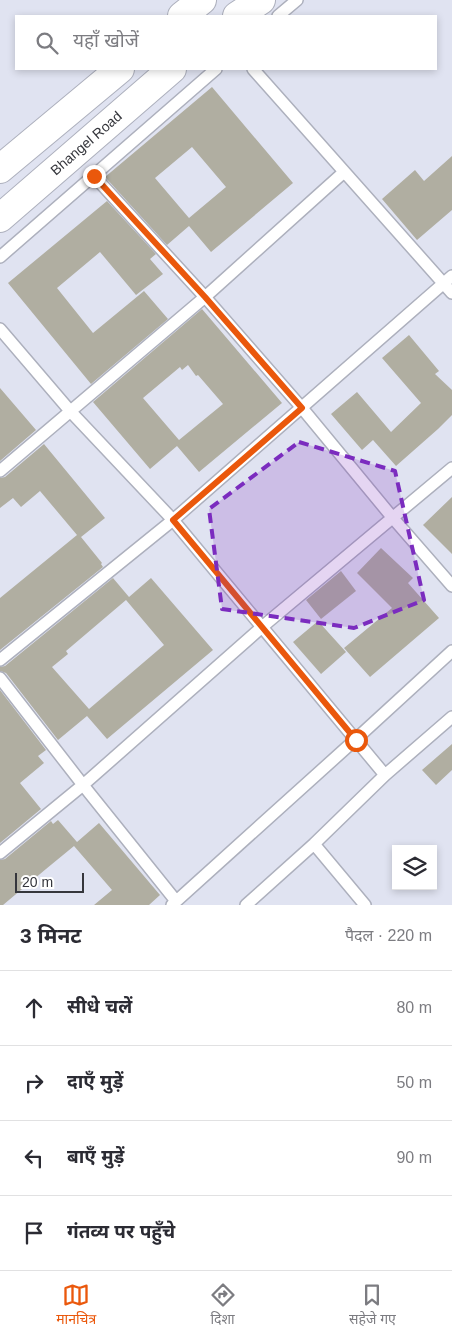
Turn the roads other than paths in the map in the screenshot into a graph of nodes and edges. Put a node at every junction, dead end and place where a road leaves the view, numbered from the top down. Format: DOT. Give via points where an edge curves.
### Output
graph roads {
  1 [pos="261,0"];
  2 [pos="297,0"];
  3 [pos="238,15"];
  4 [pos="279,15"];
  5 [pos="119,70"];
  6 [pos="171,70"];
  7 [pos="215,70"];
  8 [pos="254,70"];
  9 [pos="0,169"];
  10 [pos="344,172"];
  11 [pos="94,176"];
  12 [pos="0,218"];
  13 [pos="0,257"];
  14 [pos="448,280"];
  15 [pos="452,293"];
  16 [pos="205,297"];
  17 [pos="0,329"];
  18 [pos="302,408"];
  19 [pos="71,412"];
  20 [pos="452,468"];
  21 [pos="0,471"];
  22 [pos="392,517"];
  23 [pos="173,520"];
  24 [pos="452,586"];
  25 [pos="262,627"];
  26 [pos="452,651"];
  27 [pos="0,660"];
  28 [pos="0,678"];
  29 [pos="452,717"];
  30 [pos="356,740"];
  31 [pos="385,775"];
  32 [pos="83,785"];
  33 [pos="314,844"];
  34 [pos="0,853"];
  35 [pos="174,903"];
  36 [pos="246,905"];
  37 [pos="365,905"];
  1 -- 3 [label="street"];
  2 -- 4 [label="lane"];
  5 -- 9 [label="street"];
  6 -- 12 [label="street, Bhangel Road"];
  7 -- 11 [label="lane"];
  8 -- 10 [label="lane"];
  10 -- 14 [label="lane"];
  10 -- 16 [label="lane"];
  11 -- 13 [label="lane"];
  11 -- 16 [label="lane"];
  14 -- 15 [label="lane"];
  14 -- 18 [label="lane"];
  16 -- 18 [label="lane"];
  16 -- 19 [label="lane"];
  17 -- 19 [label="lane"];
  18 -- 22 [label="lane"];
  18 -- 23 [label="lane"];
  19 -- 21 [label="lane"];
  19 -- 23 [label="lane"];
  20 -- 22 [label="lane"];
  22 -- 24 [label="lane"];
  22 -- 25 [label="lane"];
  23 -- 25 [label="lane"];
  23 -- 27 [label="lane"];
  25 -- 30 [label="lane"];
  25 -- 32 [label="lane"];
  26 -- 30 [label="lane"];
  28 -- 32 [label="lane"];
  29 -- 31 [label="lane"];
  30 -- 31 [label="lane"];
  30 -- 35 [label="lane"];
  31 -- 33 [label="lane"];
  32 -- 34 [label="lane"];
  32 -- 35 [label="lane"];
  33 -- 36 [label="lane"];
  33 -- 37 [label="lane"];
}
